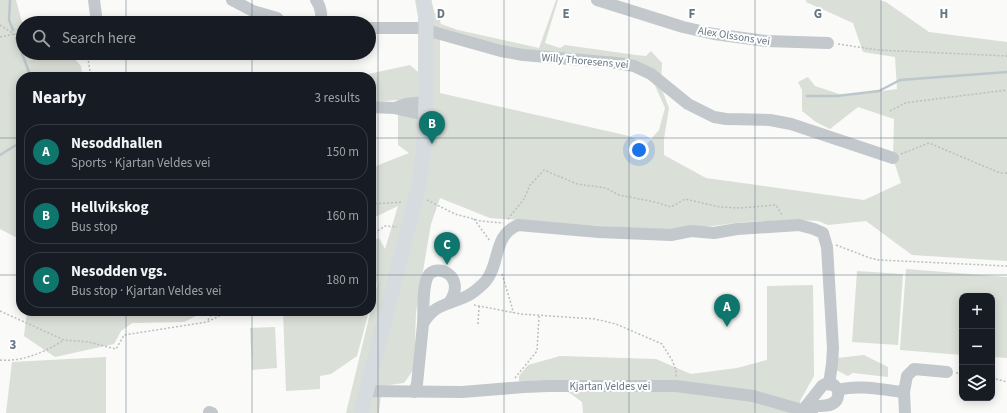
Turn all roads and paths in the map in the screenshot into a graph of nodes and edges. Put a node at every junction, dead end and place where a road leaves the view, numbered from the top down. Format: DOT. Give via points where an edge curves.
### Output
graph roads {
  1 [pos="94,0"];
  2 [pos="232,0"];
  3 [pos="316,0"];
  4 [pos="424,0"];
  5 [pos="597,0"];
  6 [pos="96,16"];
  7 [pos="269,16"];
  8 [pos="321,16"];
  9 [pos="0,25"];
  10 [pos="376,28"];
  11 [pos="426,30"];
  12 [pos="14,34"];
  13 [pos="0,37"];
  14 [pos="828,43"];
  15 [pos="1007,56"];
  16 [pos="88,60"];
  17 [pos="90,72"];
  18 [pos="1007,90"];
  19 [pos="376,107"];
  20 [pos="425,108"];
  21 [pos="890,111"];
  22 [pos="893,158"];
  23 [pos="1007,173"];
  24 [pos="425,199"];
  25 [pos="406,202"];
  26 [pos="376,204"];
  27 [pos="409,225"];
  28 [pos="787,226"];
  29 [pos="376,232"];
  30 [pos="823,233"];
  31 [pos="1007,266"];
  32 [pos="463,298"];
  33 [pos="449,303"];
  34 [pos="479,306"];
  35 [pos="0,311"];
  36 [pos="211,316"];
  37 [pos="219,316"];
  38 [pos="539,316"];
  39 [pos="207,322"];
  40 [pos="423,324"];
  41 [pos="478,324"];
  42 [pos="64,340"];
  43 [pos="0,360"];
  44 [pos="947,372"];
  45 [pos="995,379"];
  46 [pos="1007,382"];
  47 [pos="676,386"];
  48 [pos="833,387"];
  49 [pos="506,389"];
  50 [pos="366,391"];
  51 [pos="414,392"];
  52 [pos="904,392"];
  53 [pos="807,409"];
  54 [pos="361,413"];
  55 [pos="905,413"];
  1 -- 6 [label="street"];
  2 -- 7 [label="street"];
  3 -- 8 [label="street"];
  4 -- 11 [label="main road"];
  5 -- 14 [label="street, Alex Olssons vei" via="699,31 766,42"];
  9 -- 12 [label="path"];
  10 -- 11 [label="street, Willy Thoresens vei"];
  11 -- 20 [label="main road"];
  11 -- 22 [label="street, Willy Thoresens vei" via="523,55 634,66 651,74 688,104 714,116 791,124"];
  12 -- 13 [label="path"];
  14 -- 15 [label="path" via="878,50"];
  16 -- 17 [label="path"];
  18 -- 21 [label="path" via="905,103"];
  19 -- 20 [label="street" via="394,108 406,104"];
  20 -- 27 [label="main road" via="423,163"];
  22 -- 23 [label="path" via="929,143 1000,173"];
  24 -- 28 [label="path" via="455,214 481,221 504,223 524,199 530,185 544,170 577,184 606,188 619,195 671,207 685,199 720,207 776,205"];
  25 -- 26 [label="path"];
  27 -- 29 [label="path" via="385,226"];
  27 -- 50 [label="main road"];
  28 -- 30 [label="street" via="814,228"];
  28 -- 32 [label="street" via="714,233 691,231 671,235 518,225 509,229 501,242 490,276 474,292"];
  30 -- 31 [label="path" via="836,244 879,260"];
  30 -- 48 [label="street" via="827,247 834,348"];
  32 -- 33 [label="street"];
  32 -- 34 [label="path"];
  33 -- 40 [label="street" via="435,309"];
  33 -- 40 [label="street" via="454,296 454,280 446,272 433,272 428,276 426,285"];
  34 -- 38 [label="path"];
  34 -- 41 [label="path"];
  35 -- 42 [label="path"];
  36 -- 39 [label="path"];
  37 -- 39 [label="path"];
  38 -- 47 [label="path" via="595,319 616,324 658,342 664,346 672,360 676,370"];
  38 -- 49 [label="path" via="537,351"];
  39 -- 42 [label="path" via="124,335 116,349 89,342"];
  40 -- 51 [label="street"];
  42 -- 43 [label="path" via="48,351 26,358"];
  44 -- 52 [label="street" via="914,369 907,376"];
  45 -- 46 [label="path"];
  47 -- 49 [label="street, Kjartan Veldes vei" via="548,386"];
  47 -- 53 [label="street, Kjartan Veldes vei" via="753,396"];
  48 -- 52 [label="street"];
  48 -- 53 [label="street" via="822,386"];
  48 -- 53 [label="street, Kjartan Veldes vei" via="838,397 836,401 831,405"];
  49 -- 51 [label="street, Kjartan Veldes vei"];
  50 -- 51 [label="street, Kjartan Veldes vei"];
  50 -- 54 [label="main road"];
  52 -- 55 [label="street"];
}
